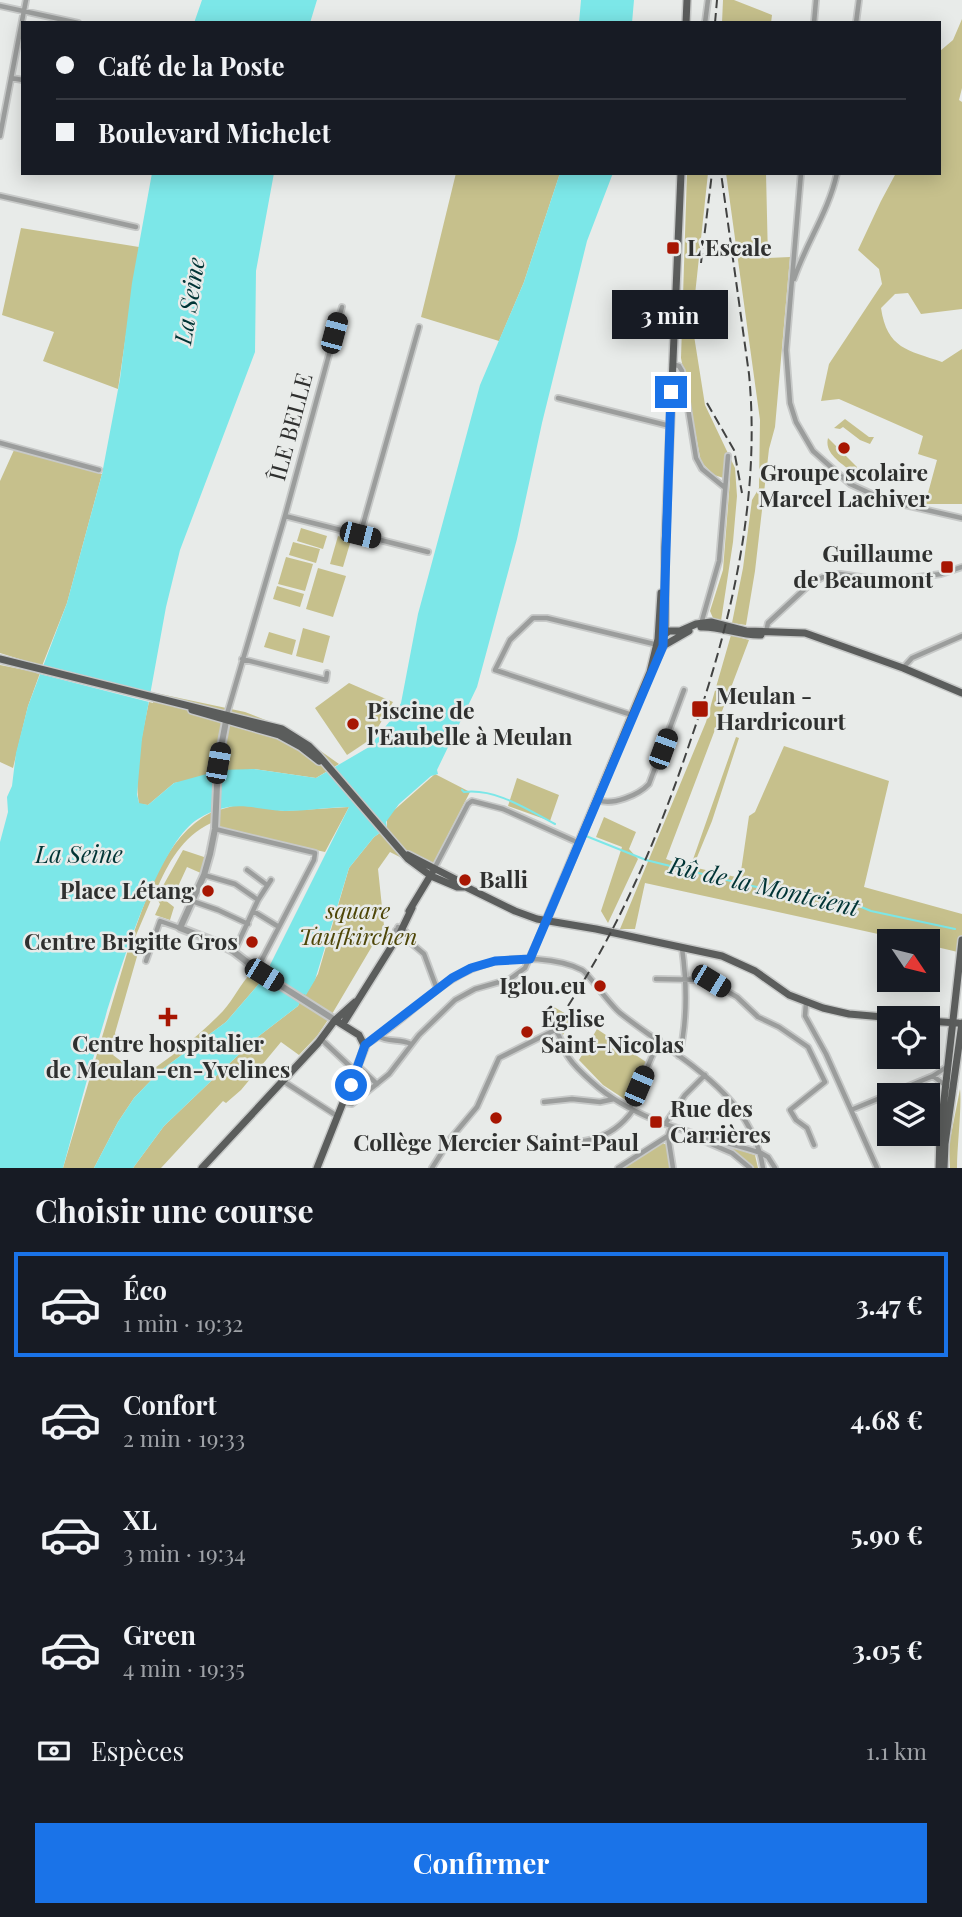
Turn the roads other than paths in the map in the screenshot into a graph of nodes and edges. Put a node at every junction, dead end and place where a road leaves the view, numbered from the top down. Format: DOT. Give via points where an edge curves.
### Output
graph roads {
  1 [pos="26,0"];
  2 [pos="687,0"];
  3 [pos="708,0"];
  4 [pos="816,0"];
  5 [pos="859,0"];
  6 [pos="0,6"];
  7 [pos="23,13"];
  8 [pos="45,20"];
  9 [pos="22,21"];
  10 [pos="686,21"];
  11 [pos="705,21"];
  12 [pos="814,21"];
  13 [pos="856,21"];
  14 [pos="21,24"];
  15 [pos="11,78"];
  16 [pos="21,80"];
  17 [pos="1,122"];
  18 [pos="0,136"];
  19 [pos="680,175"];
  20 [pos="801,175"];
  21 [pos="836,175"];
  22 [pos="0,195"];
  23 [pos="135,227"];
  24 [pos="791,289"];
  25 [pos="341,307"];
  26 [pos="419,327"];
  27 [pos="672,363"];
  28 [pos="672,380"];
  29 [pos="684,380"];
  30 [pos="558,398"];
  31 [pos="670,426"];
  32 [pos="0,443"];
  33 [pos="728,456"];
  34 [pos="99,470"];
  35 [pos="724,487"];
  36 [pos="285,516"];
  37 [pos="962,518"];
  38 [pos="360,535"];
  39 [pos="428,552"];
  40 [pos="960,571"];
  41 [pos="700,625"];
  42 [pos="765,633"];
  43 [pos="962,636"];
  44 [pos="663,637"];
  45 [pos="0,659"];
  46 [pos="242,659"];
  47 [pos="903,668"];
  48 [pos="327,673"];
  49 [pos="684,690"];
  50 [pos="962,693"];
  51 [pos="632,715"];
  52 [pos="226,717"];
  53 [pos="597,800"];
  54 [pos="215,829"];
  55 [pos="580,841"];
  56 [pos="247,870"];
  57 [pos="433,872"];
  58 [pos="204,875"];
  59 [pos="258,900"];
  60 [pos="192,901"];
  61 [pos="253,911"];
  62 [pos="546,921"];
  63 [pos="248,924"];
  64 [pos="279,927"];
  65 [pos="180,929"];
  66 [pos="399,930"];
  67 [pos="962,940"];
  68 [pos="682,948"];
  69 [pos="234,952"];
  70 [pos="528,959"];
  71 [pos="145,961"];
  72 [pos="254,968"];
  73 [pos="656,979"];
  74 [pos="686,979"];
  75 [pos="437,989"];
  76 [pos="806,1003"];
  77 [pos="877,1016"];
  78 [pos="338,1019"];
  79 [pos="940,1022"];
  80 [pos="959,1023"];
  81 [pos="940,1027"];
  82 [pos="952,1035"];
  83 [pos="378,1036"];
  84 [pos="321,1040"];
  85 [pos="659,1040"];
  86 [pos="961,1040"];
  87 [pos="413,1042"];
  88 [pos="365,1045"];
  89 [pos="679,1056"];
  90 [pos="948,1066"];
  91 [pos="358,1069"];
  92 [pos="705,1075"];
  93 [pos="933,1076"];
  94 [pos="282,1081"];
  95 [pos="377,1084"];
  96 [pos="945,1085"];
  97 [pos="615,1098"];
  98 [pos="951,1099"];
  99 [pos="544,1102"];
  100 [pos="344,1103"];
  101 [pos="632,1109"];
  102 [pos="850,1110"];
  103 [pos="338,1117"];
  104 [pos="665,1124"];
  105 [pos="671,1126"];
  106 [pos="681,1130"];
  107 [pos="668,1136"];
  108 [pos="540,1141"];
  109 [pos="814,1145"];
  110 [pos="761,1153"];
  111 [pos="202,1168"];
  112 [pos="317,1168"];
  113 [pos="432,1168"];
  114 [pos="618,1168"];
  115 [pos="673,1168"];
  116 [pos="750,1168"];
  117 [pos="764,1168"];
  118 [pos="775,1168"];
  119 [pos="877,1168"];
  120 [pos="942,1168"];
  1 -- 7 [label="street"];
  2 -- 10 [label="main road"];
  3 -- 11 [label="street"];
  4 -- 12 [label="street"];
  5 -- 13 [label="street"];
  6 -- 7 [label="street"];
  7 -- 8 [label="street"];
  7 -- 9 [label="street"];
  14 -- 15 [label="street"];
  15 -- 16 [label="street"];
  15 -- 17 [label="street"];
  17 -- 18 [label="street"];
  19 -- 27 [label="main road"];
  20 -- 24 [label="street"];
  21 -- 24 [label="street"];
  22 -- 23 [label="street"];
  24 -- 37 [label="street" via="786,349 789,394 794,418 813,451 843,480 863,491"];
  25 -- 36 [label="street, ÎLE BELLE"];
  26 -- 38 [label="street"];
  27 -- 28 [label="main road"];
  27 -- 29 [label="street" via="680,368"];
  28 -- 29 [label="street"];
  28 -- 31 [label="main road"];
  29 -- 35 [label="street" via="696,458"];
  30 -- 31 [label="street"];
  31 -- 44 [label="main road"];
  32 -- 34 [label="street"];
  33 -- 35 [label="street"];
  35 -- 41 [label="street" via="719,561"];
  36 -- 38 [label="street, ÎLE BELLE"];
  36 -- 46 [label="street, ÎLE BELLE"];
  38 -- 39 [label="street, ÎLE BELLE"];
  40 -- 42 [label="street" via="888,581 835,574 819,578 768,623"];
  41 -- 42 [label="main road" via="712,622"];
  41 -- 44 [label="main road"];
  42 -- 47 [label="main road" via="811,635"];
  43 -- 47 [label="street" via="912,658"];
  44 -- 51 [label="main road"];
  44 -- 51 [label="street" via="533,618 510,640 495,670"];
  45 -- 52 [label="main road"];
  46 -- 48 [label="street" via="326,680"];
  46 -- 52 [label="street, ÎLE BELLE"];
  47 -- 50 [label="main road"];
  49 -- 53 [label="street" via="648,786 610,802"];
  51 -- 53 [label="main road"];
  52 -- 54 [label="street"];
  52 -- 57 [label="main road" via="289,740 328,768 418,867"];
  53 -- 55 [label="main road"];
  54 -- 58 [label="street"];
  54 -- 64 [label="street" via="315,853"];
  55 -- 57 [label="street" via="474,801 468,804"];
  55 -- 62 [label="main road"];
  56 -- 59 [label="street" via="269,882"];
  57 -- 62 [label="main road" via="457,887"];
  57 -- 66 [label="main road"];
  58 -- 59 [label="street" via="235,884"];
  58 -- 60 [label="street"];
  59 -- 61 [label="street"];
  60 -- 63 [label="street"];
  60 -- 65 [label="street"];
  61 -- 63 [label="street"];
  61 -- 64 [label="street"];
  62 -- 68 [label="main road"];
  62 -- 70 [label="street"];
  63 -- 69 [label="street"];
  64 -- 72 [label="street"];
  65 -- 69 [label="street"];
  65 -- 71 [label="street" via="160,921"];
  66 -- 75 [label="street" via="424,954"];
  66 -- 78 [label="main road" via="355,1002"];
  67 -- 80 [label="main road"];
  68 -- 74 [label="street"];
  68 -- 76 [label="main road" via="736,961"];
  69 -- 72 [label="street"];
  70 -- 75 [label="street" via="471,968"];
  70 -- 85 [label="street" via="565,964 587,973 613,1007"];
  70 -- 87 [label="street" via="525,968 510,979 461,996"];
  72 -- 78 [label="street"];
  73 -- 74 [label="street"];
  74 -- 89 [label="street"];
  74 -- 109 [label="street" via="711,981 743,1001 758,1017 803,1042 825,1082 790,1111 807,1128"];
  75 -- 83 [label="street"];
  76 -- 77 [label="main road"];
  76 -- 102 [label="street" via="805,1016"];
  78 -- 84 [label="main road"];
  78 -- 88 [label="main road"];
  79 -- 80 [label="main road"];
  80 -- 82 [label="main road"];
  80 -- 86 [label="main road"];
  80 -- 98 [label="main road"];
  81 -- 82 [label="main road"];
  82 -- 90 [label="main road"];
  83 -- 87 [label="street"];
  83 -- 88 [label="street"];
  84 -- 91 [label="street"];
  84 -- 94 [label="main road"];
  85 -- 89 [label="street"];
  85 -- 101 [label="street"];
  86 -- 98 [label="main road"];
  87 -- 95 [label="street"];
  88 -- 91 [label="main road"];
  89 -- 92 [label="street"];
  90 -- 93 [label="street"];
  90 -- 96 [label="main road"];
  91 -- 95 [label="street"];
  91 -- 100 [label="main road"];
  92 -- 104 [label="street"];
  92 -- 110 [label="street" via="731,1099"];
  93 -- 96 [label="street"];
  93 -- 102 [label="street"];
  94 -- 103 [label="street"];
  94 -- 111 [label="main road"];
  95 -- 100 [label="street" via="352,1104"];
  96 -- 120 [label="main road"];
  97 -- 99 [label="street"];
  97 -- 101 [label="street"];
  97 -- 113 [label="street" via="570,1060 555,1030 496,1062 477,1107"];
  98 -- 120 [label="main road"];
  100 -- 103 [label="main road"];
  101 -- 104 [label="street"];
  101 -- 108 [label="street" via="624,1124 594,1139 573,1144"];
  102 -- 119 [label="street"];
  103 -- 112 [label="main road"];
  104 -- 105 [label="street"];
  105 -- 106 [label="street"];
  105 -- 107 [label="street"];
  106 -- 110 [label="street"];
  106 -- 116 [label="street" via="732,1153"];
  107 -- 114 [label="street"];
  107 -- 115 [label="street"];
  110 -- 117 [label="street"];
  110 -- 118 [label="street"];
}
